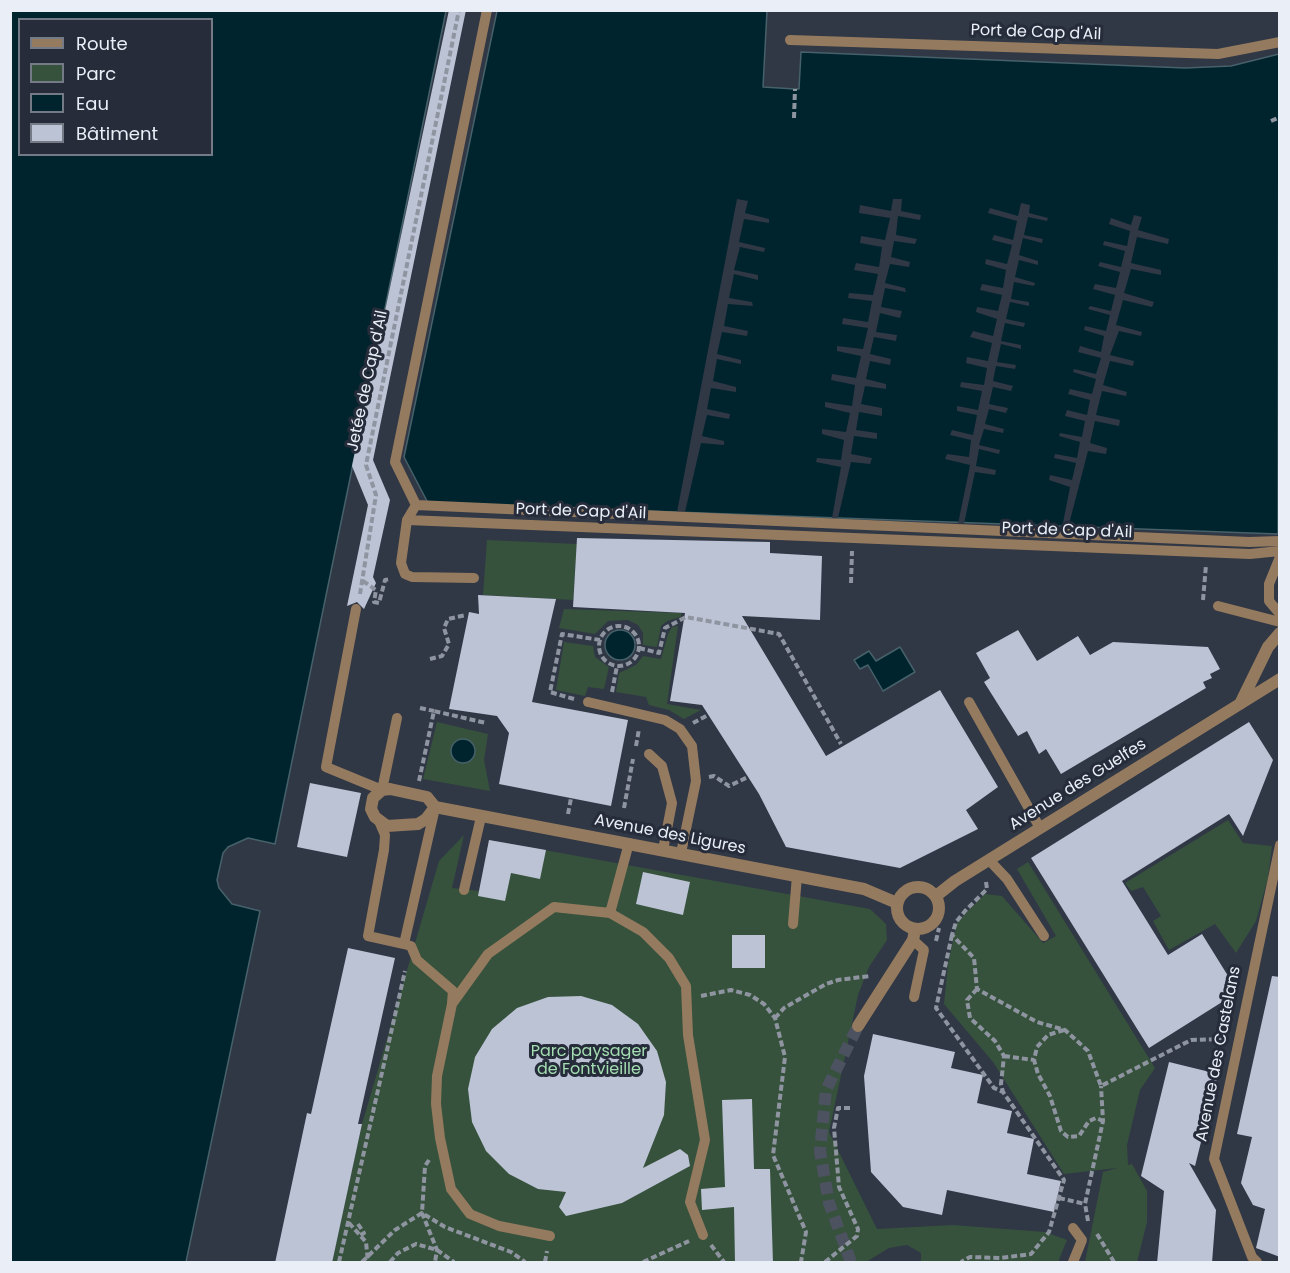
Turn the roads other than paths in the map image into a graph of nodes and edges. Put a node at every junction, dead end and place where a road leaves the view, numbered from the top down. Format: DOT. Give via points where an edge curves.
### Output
graph roads {
  1 [pos="487,10"];
  2 [pos="790,40"];
  3 [pos="1280,42"];
  4 [pos="416,505"];
  5 [pos="407,520"];
  6 [pos="1280,541"];
  7 [pos="1280,551"];
  8 [pos="1280,557"];
  9 [pos="474,578"];
  10 [pos="1218,606"];
  11 [pos="356,609"];
  12 [pos="1280,614"];
  13 [pos="1280,622"];
  14 [pos="1280,633"];
  15 [pos="1280,679"];
  16 [pos="588,702"];
  17 [pos="969,702"];
  18 [pos="1240,705"];
  19 [pos="397,717"];
  20 [pos="649,754"];
  21 [pos="382,790"];
  22 [pos="435,807"];
  23 [pos="481,817"];
  24 [pos="379,821"];
  25 [pos="1040,828"];
  26 [pos="629,843"];
  27 [pos="1280,845"];
  28 [pos="663,850"];
  29 [pos="681,854"];
  30 [pos="989,860"];
  31 [pos="797,876"];
  32 [pos="464,890"];
  33 [pos="936,896"];
  34 [pos="897,903"];
  35 [pos="609,913"];
  36 [pos="793,924"];
  37 [pos="914,935"];
  38 [pos="1044,936"];
  39 [pos="407,945"];
  40 [pos="914,997"];
  41 [pos="452,1004"];
  42 [pos="858,1026"];
  43 [pos="1073,1228"];
  44 [pos="703,1235"];
  45 [pos="550,1236"];
  46 [pos="1073,1263"];
  47 [pos="1257,1263"];
  1 -- 4 [label="lane" via="394,462"];
  2 -- 3 [label="lane, Port de Cap d'Ail" via="1218,54"];
  4 -- 5 [label="lane"];
  4 -- 6 [label="lane"];
  5 -- 7 [label="lane, Port de Cap d'Ail" via="1250,554"];
  5 -- 9 [label="lane" via="401,563 405,574"];
  8 -- 12 [label="lane" via="1269,584 1269,601"];
  10 -- 13 [label="lane"];
  11 -- 21 [label="lane" via="326,767"];
  14 -- 18 [label="street" via="1268,647"];
  15 -- 18 [label="street"];
  16 -- 29 [label="lane" via="665,720 680,729 692,746 696,781"];
  17 -- 25 [label="lane"];
  18 -- 25 [label="street, Avenue des Guelfes"];
  19 -- 21 [label="lane"];
  20 -- 28 [label="lane" via="662,766 672,803"];
  21 -- 22 [label="street, Avenue des Ligures" via="418,794 427,797"];
  21 -- 24 [label="street" via="373,798 371,809"];
  22 -- 23 [label="street, Avenue des Ligures"];
  22 -- 24 [label="street" via="418,824 393,827"];
  22 -- 39 [label="lane"];
  23 -- 26 [label="street, Avenue des Ligures"];
  23 -- 32 [label="lane"];
  24 -- 39 [label="lane" via="385,835 384,850 368,936"];
  25 -- 30 [label="street, Avenue des Guelfes"];
  26 -- 28 [label="street, Avenue des Ligures"];
  26 -- 35 [label="lane"];
  27 -- 47 [label="lane, Avenue des Castelans" via="1214,1159"];
  28 -- 29 [label="street, Avenue des Ligures"];
  29 -- 31 [label="street, Avenue des Ligures"];
  30 -- 33 [label="street, Avenue des Guelfes"];
  30 -- 38 [label="lane" via="1007,879"];
  31 -- 34 [label="street, Avenue des Ligures" via="864,888"];
  31 -- 36 [label="lane"];
  33 -- 34 [label="street" via="925,888 911,888 904,891"];
  33 -- 37 [label="street" via="939,909 935,921"];
  34 -- 37 [label="street" via="901,922"];
  35 -- 41 [label="lane" via="554,907 488,954"];
  35 -- 44 [label="lane" via="643,932 669,958 686,986 688,1035 705,1140 690,1202"];
  37 -- 40 [label="lane" via="924,950"];
  37 -- 42 [label="street"];
  39 -- 41 [label="lane" via="417,960 453,991"];
  41 -- 45 [label="lane" via="437,1076 436,1104 452,1189 470,1214 499,1226"];
  43 -- 46 [label="lane" via="1082,1240"];
}
